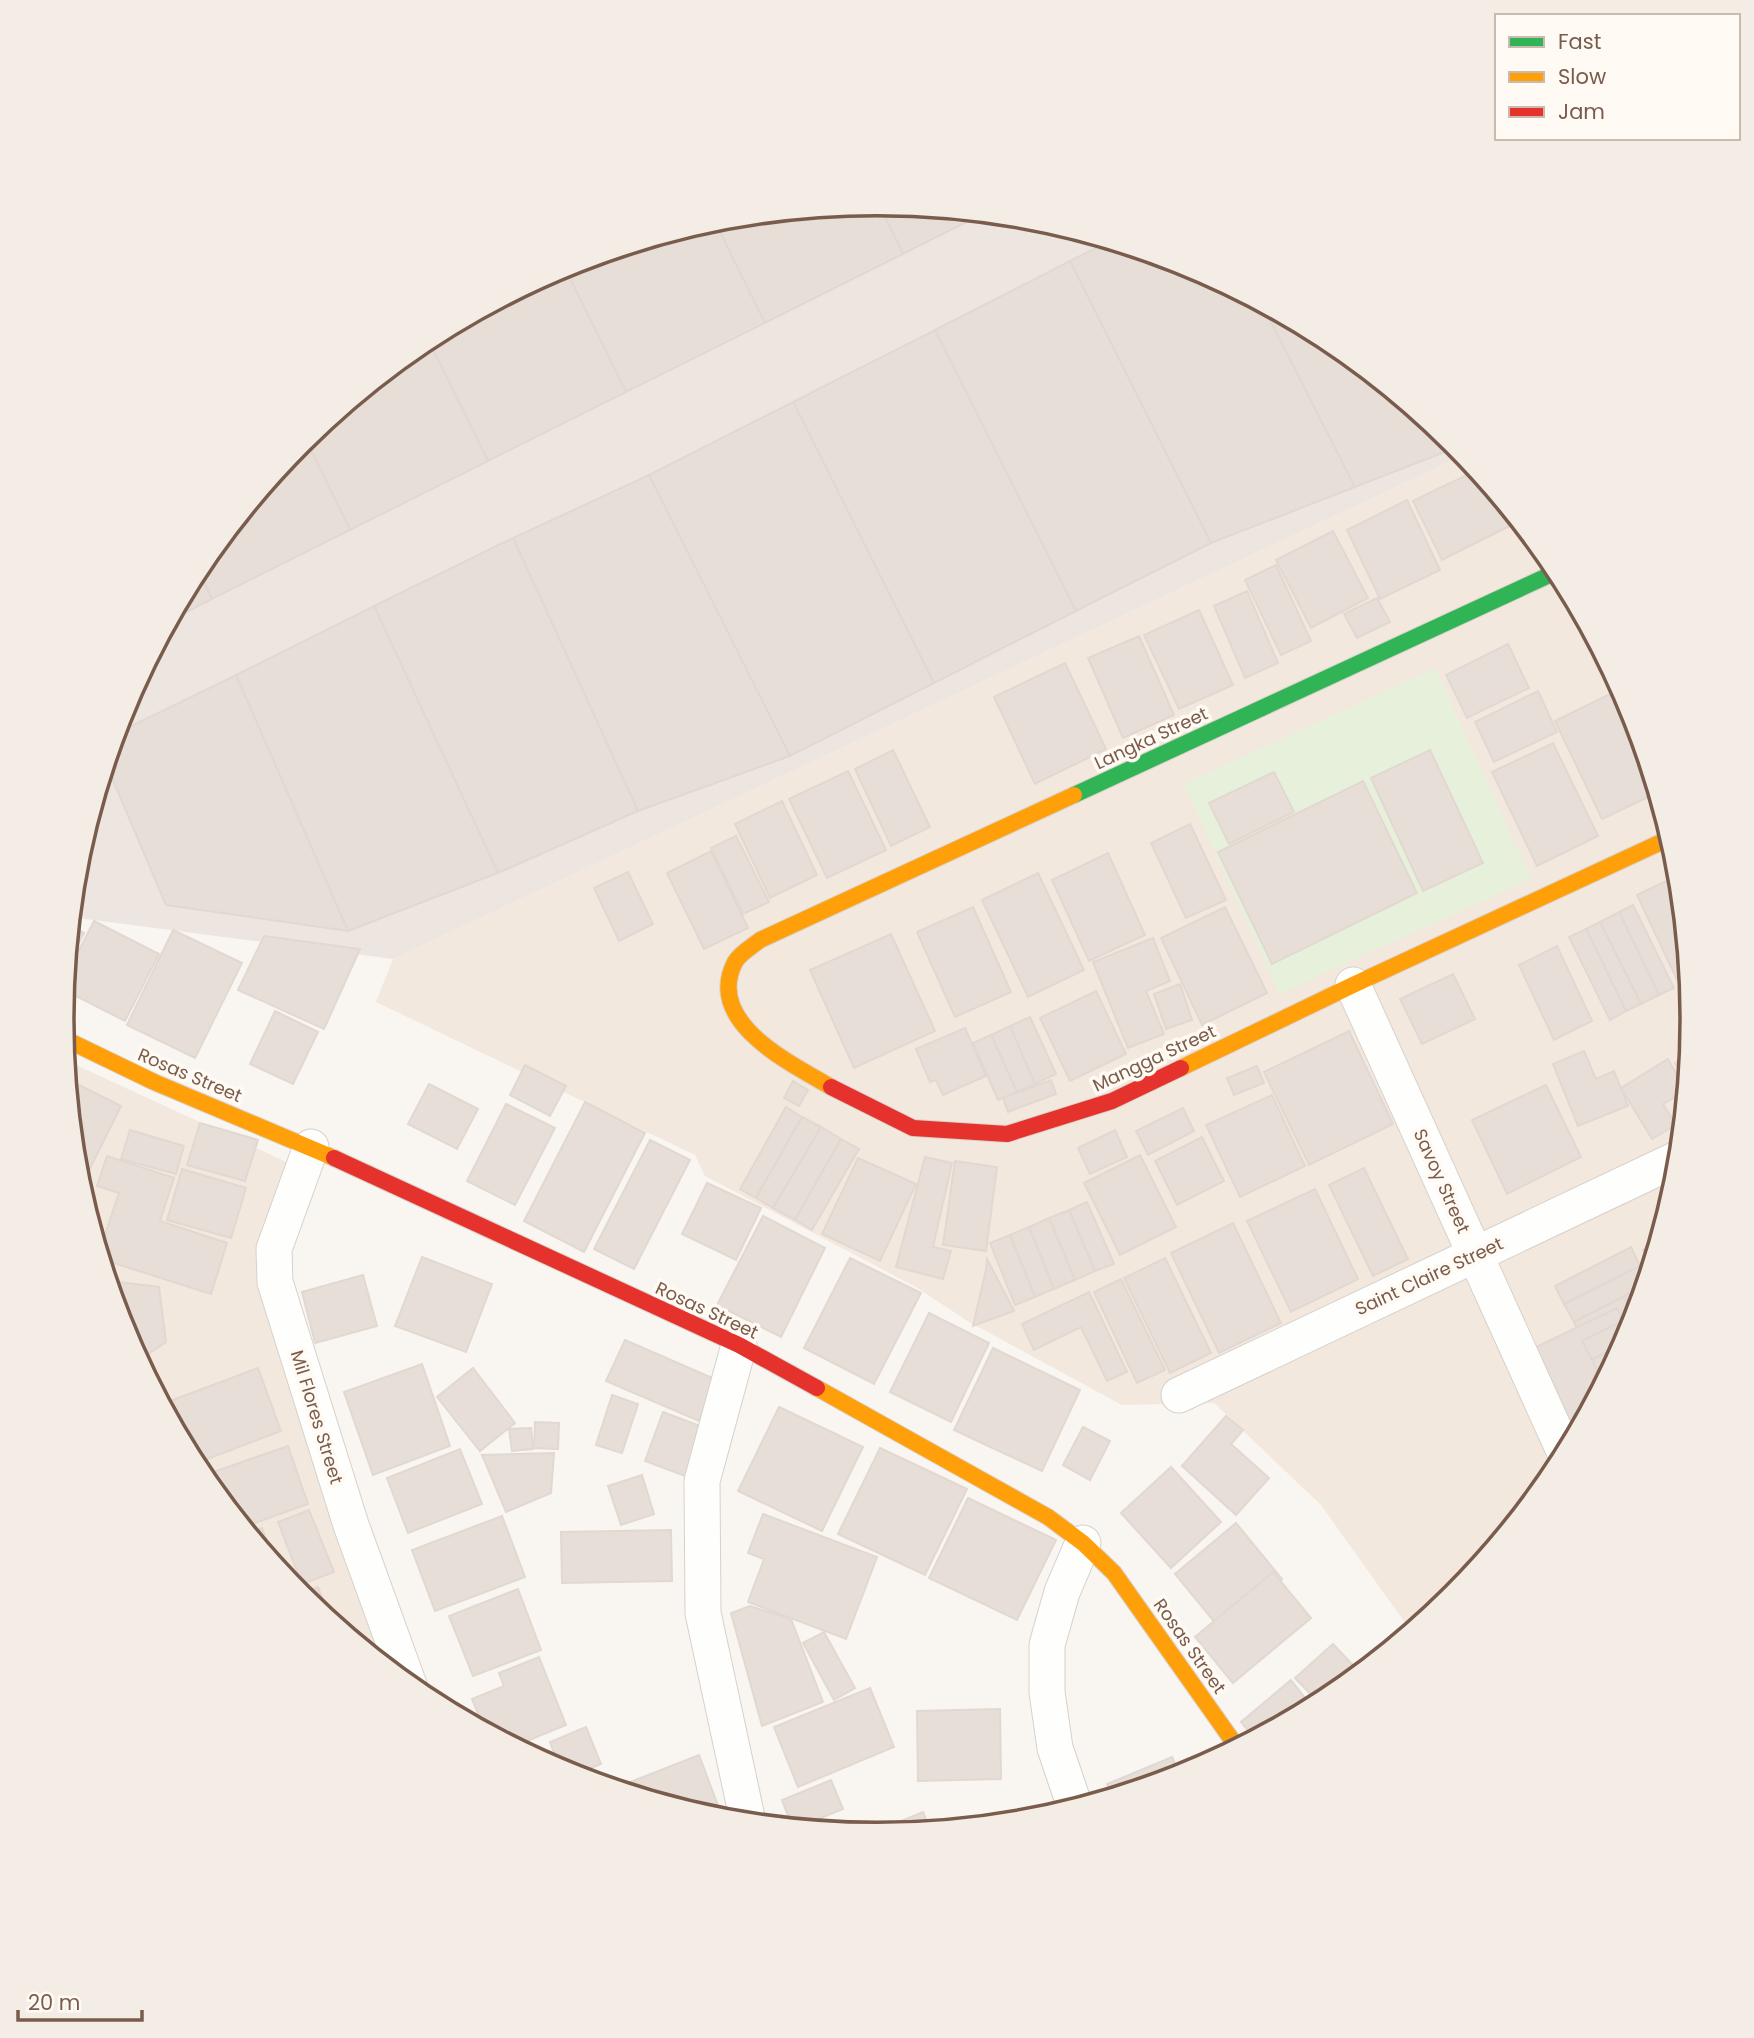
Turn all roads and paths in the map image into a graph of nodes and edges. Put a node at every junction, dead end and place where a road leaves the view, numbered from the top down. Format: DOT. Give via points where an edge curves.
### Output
graph roads {
  1 [pos="1547,576"];
  2 [pos="1660,842"];
  3 [pos="760,940"];
  4 [pos="1353,985"];
  5 [pos="74,1044"];
  6 [pos="311,1147"];
  7 [pos="1667,1164"];
  8 [pos="1475,1254"];
  9 [pos="739,1345"];
  10 [pos="1179,1395"];
  11 [pos="1560,1442"];
  12 [pos="1083,1543"];
  13 [pos="402,1666"];
  14 [pos="1232,1740"];
  15 [pos="1071,1798"];
  16 [pos="746,1811"];
  1 -- 3 [label="street, Langka Street"];
  2 -- 4 [label="street, Mangga Street"];
  3 -- 4 [label="street, Mangga Street" via="736,960 727,990 741,1024 776,1055 845,1096 913,1128 1007,1134 1112,1101"];
  4 -- 8 [label="street, Savoy Street"];
  5 -- 6 [label="street, Rosas Street"];
  6 -- 9 [label="street, Rosas Street"];
  6 -- 13 [label="street, Mil Flores Street" via="274,1249 275,1282 351,1525"];
  7 -- 8 [label="street, Saint Claire Street"];
  8 -- 10 [label="street, Saint Claire Street"];
  8 -- 11 [label="street, Savoy Street"];
  9 -- 12 [label="street, Rosas Street" via="1014,1497"];
  9 -- 16 [label="street" via="702,1480 703,1613"];
  12 -- 14 [label="street, Rosas Street" via="1131,1594"];
  12 -- 15 [label="street" via="1047,1645 1047,1692 1055,1748"];
}
